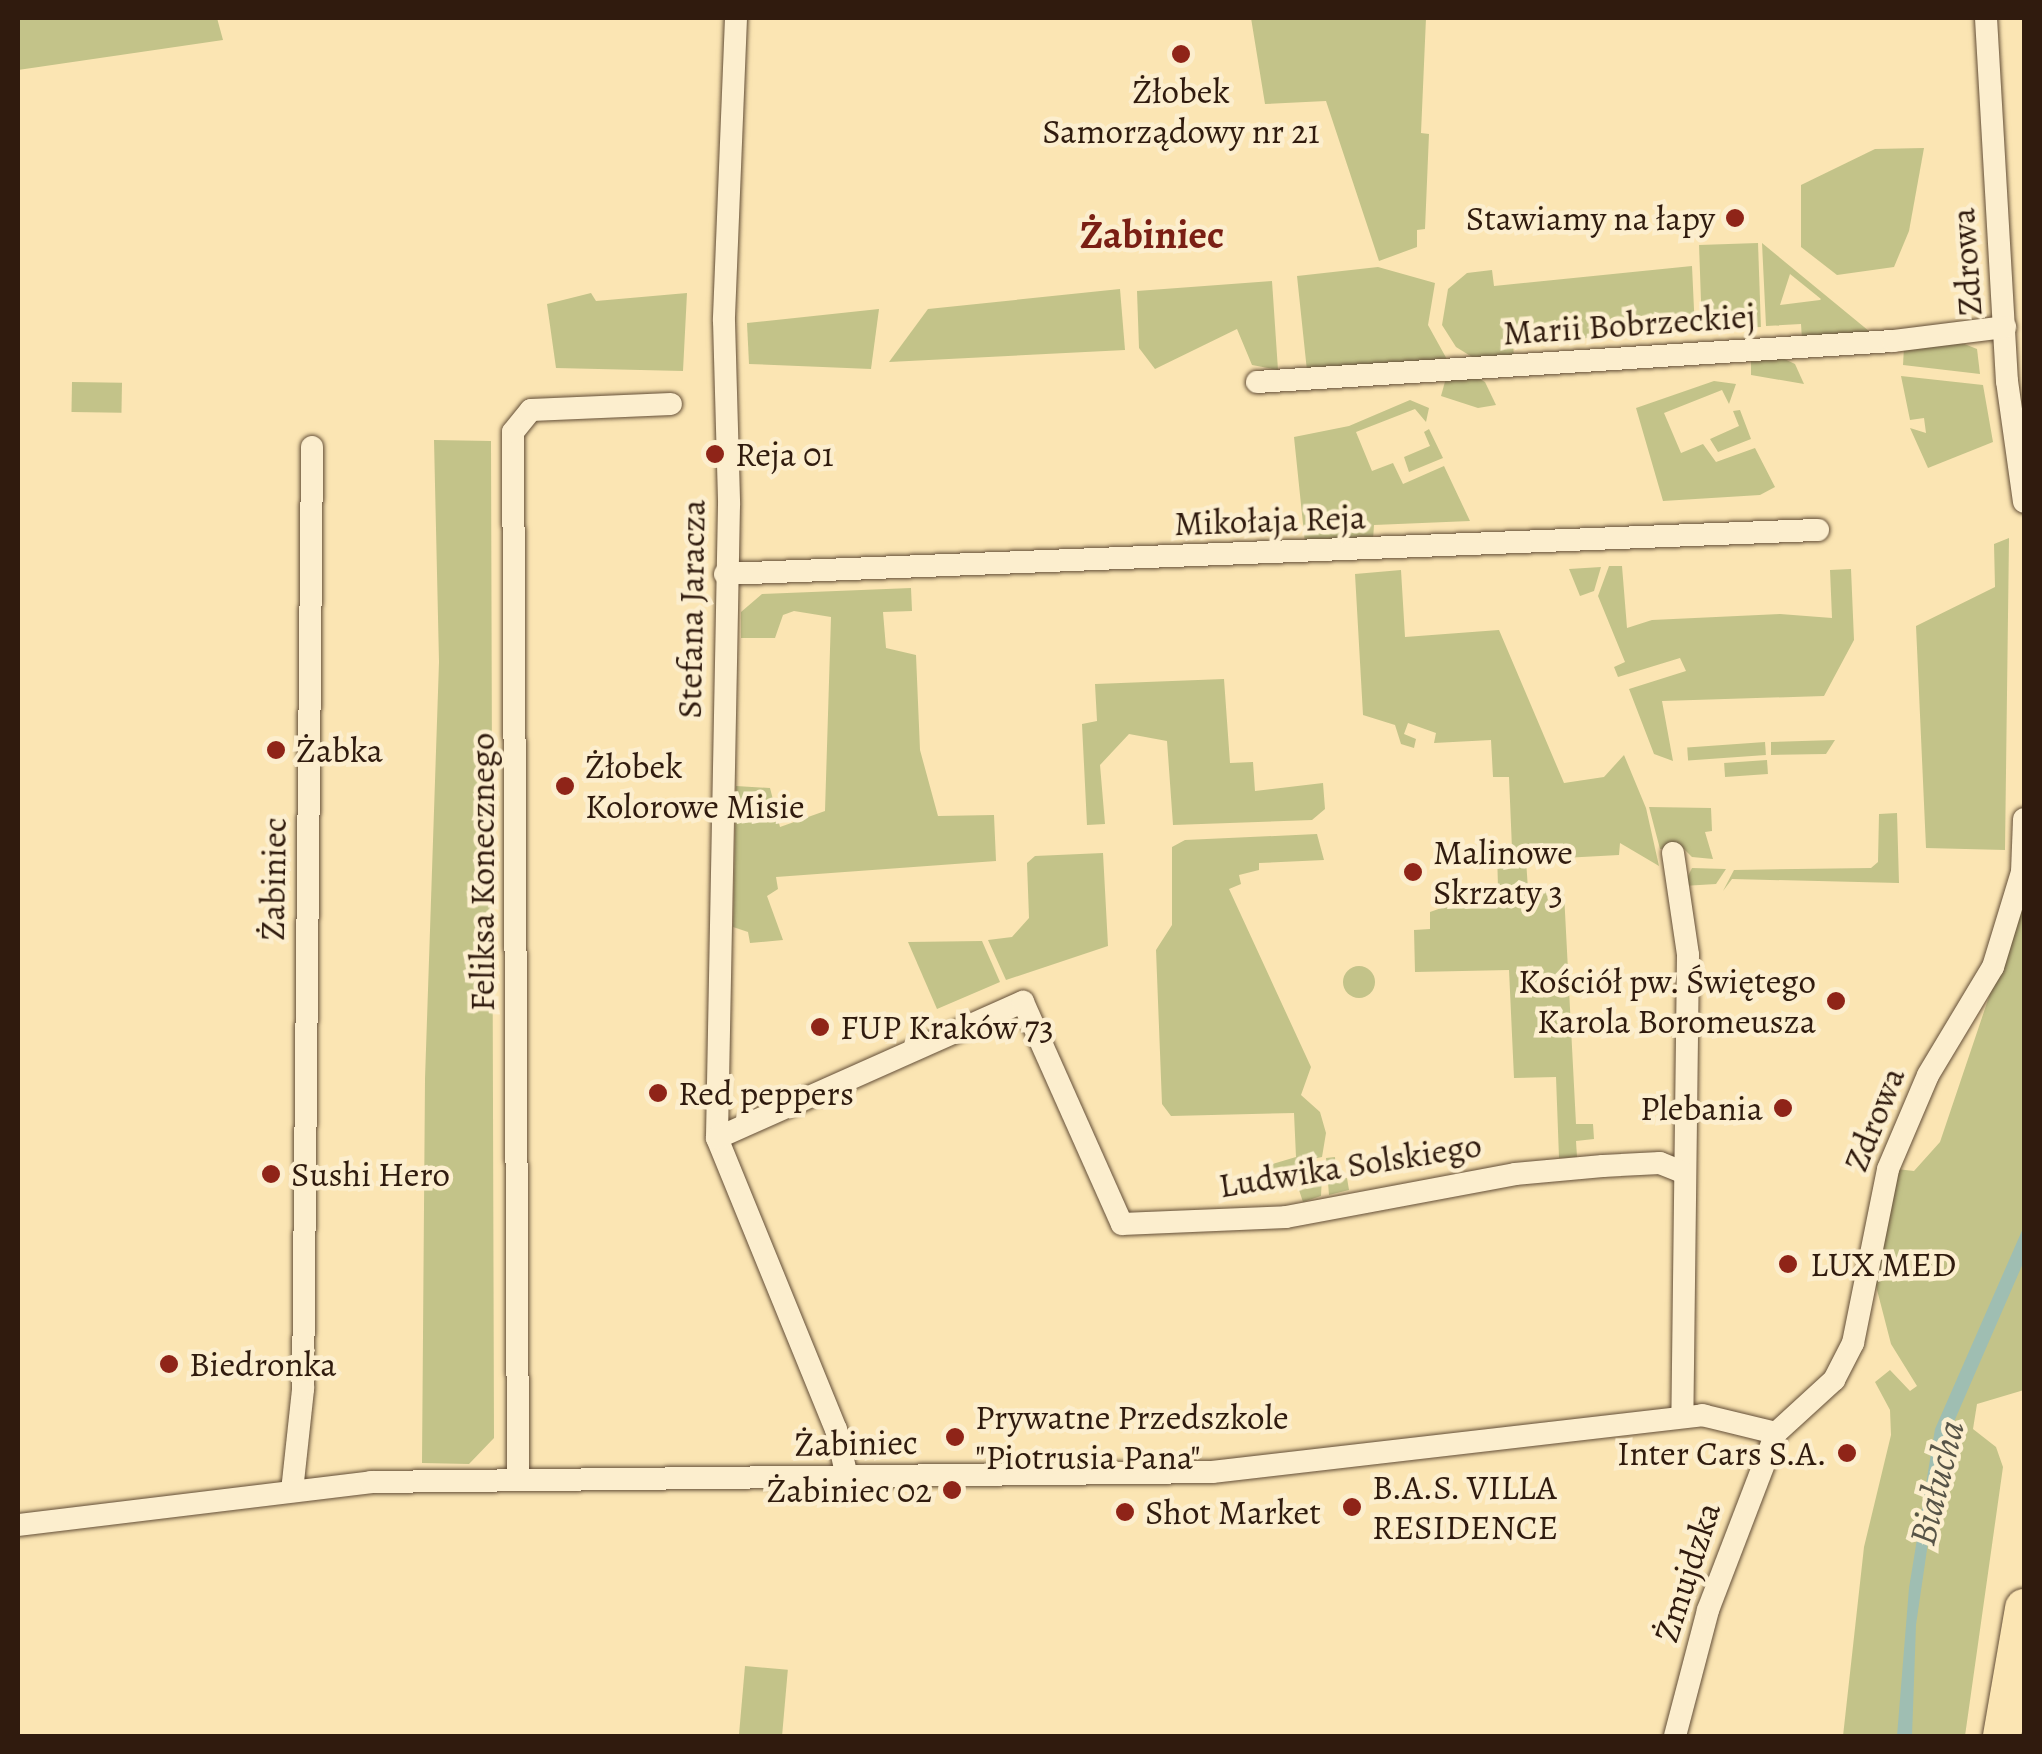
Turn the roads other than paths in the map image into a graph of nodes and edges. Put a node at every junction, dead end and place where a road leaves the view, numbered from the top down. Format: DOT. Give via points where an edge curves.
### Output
graph roads {
  1 [pos="736,18"];
  2 [pos="1986,18"];
  3 [pos="2005,327"];
  4 [pos="1257,382"];
  5 [pos="671,404"];
  6 [pos="312,447"];
  7 [pos="2024,502"];
  8 [pos="1818,530"];
  9 [pos="725,574"];
  10 [pos="2024,819"];
  11 [pos="1673,853"];
  12 [pos="716,1138"];
  13 [pos="1685,1173"];
  14 [pos="1682,1417"];
  15 [pos="1776,1433"];
  16 [pos="847,1477"];
  17 [pos="518,1480"];
  18 [pos="292,1491"];
  19 [pos="18,1525"];
  20 [pos="2024,1608"];
  21 [pos="1675,1736"];
  22 [pos="2002,1736"];
  1 -- 9 [label="street, Stefana Jaracza" via="724,321"];
  2 -- 3 [label="street, Zdrowa"];
  3 -- 4 [label="street, Marii Bobrzeckiej" via="1856,343"];
  3 -- 7 [label="street, Zdrowa"];
  5 -- 17 [label="street, Feliksa Konecznego" via="531,410 513,432"];
  6 -- 18 [label="street, Żabiniec" via="304,1389"];
  8 -- 9 [label="street, Mikołaja Reja"];
  9 -- 12 [label="street, Stefana Jaracza"];
  10 -- 15 [label="street, Zdrowa" via="2022,872 1993,966 1928,1075 1888,1169 1854,1343 1834,1380"];
  11 -- 13 [label="street" via="1688,956"];
  12 -- 13 [label="street, Ludwika Solskiego" via="1023,1002 1122,1224 1286,1217 1515,1174 1603,1166 1660,1163"];
  12 -- 16 [label="street, Stefana Jaracza" via="840,1439"];
  13 -- 14 [label="street"];
  14 -- 15 [label="street, Żabiniec" via="1714,1417"];
  14 -- 16 [label="street, Żabiniec" via="1212,1472"];
  15 -- 21 [label="street, Żmujdzka" via="1708,1610"];
  16 -- 17 [label="street, Żabiniec"];
  17 -- 18 [label="street, Żabiniec"];
  18 -- 19 [label="street, Żabiniec"];
  20 -- 22 [label="main road"];
}
